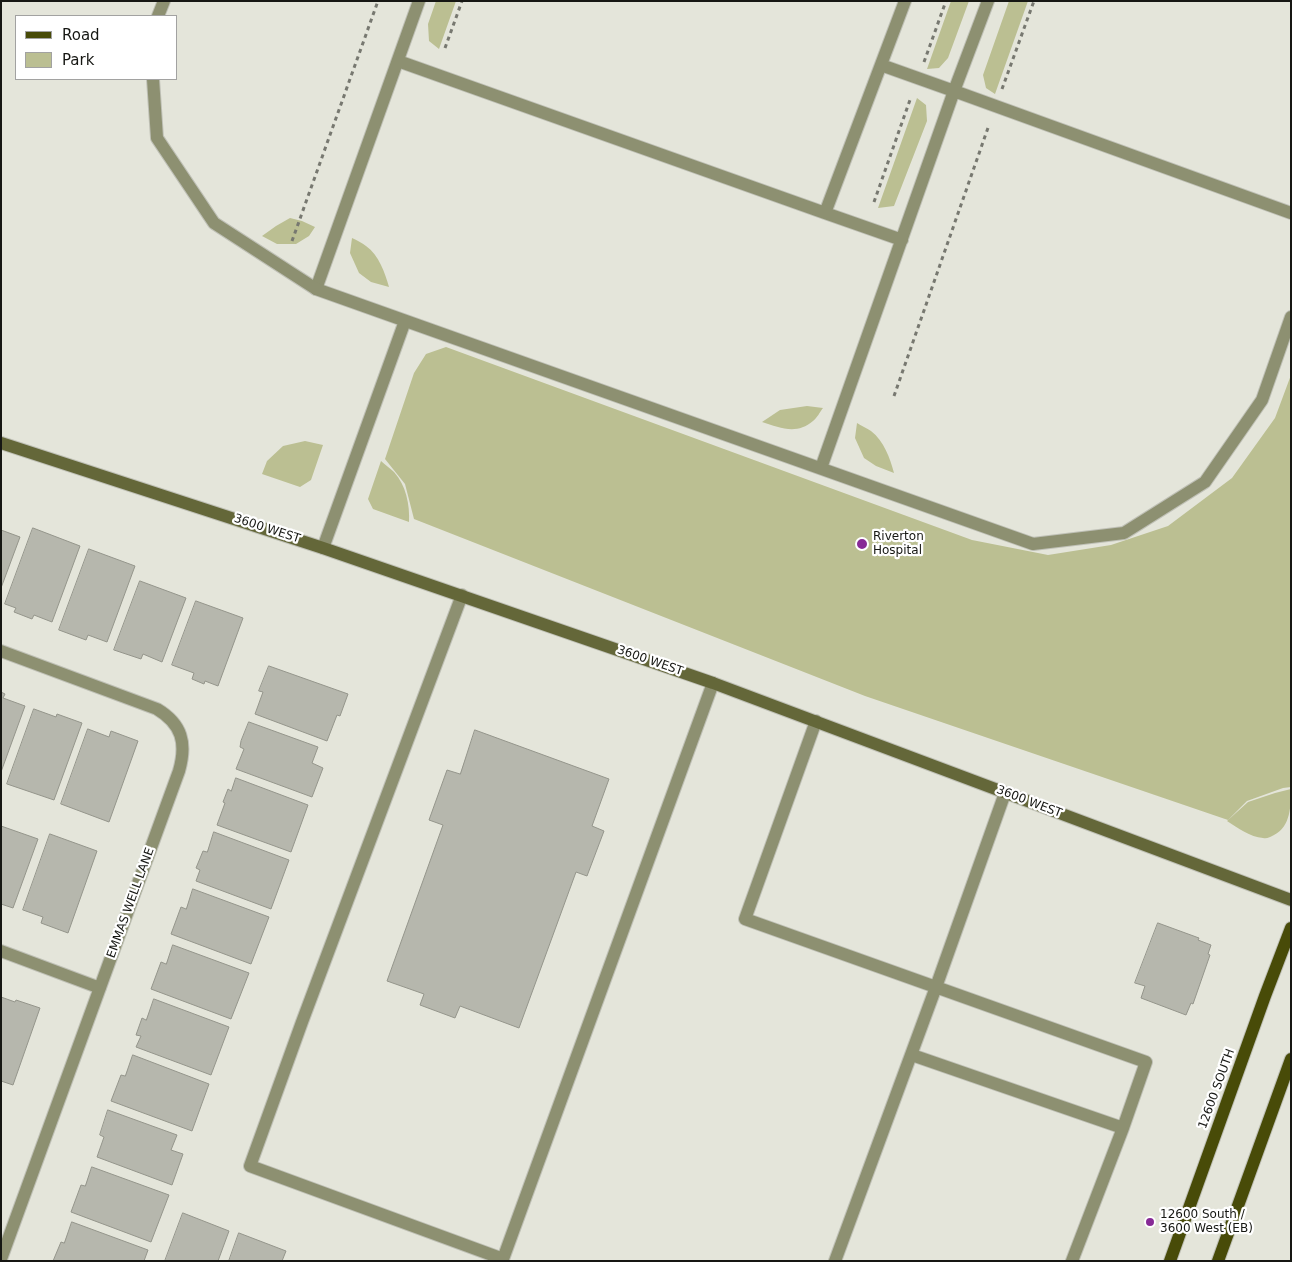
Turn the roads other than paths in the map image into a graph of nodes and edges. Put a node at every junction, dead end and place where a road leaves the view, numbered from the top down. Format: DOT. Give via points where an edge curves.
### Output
graph roads {
  1 [pos="164,1"];
  2 [pos="419,1"];
  3 [pos="904,1"];
  4 [pos="988,1"];
  5 [pos="158,15"];
  6 [pos="398,61"];
  7 [pos="880,65"];
  8 [pos="153,80"];
  9 [pos="954,91"];
  10 [pos="825,213"];
  11 [pos="1291,213"];
  12 [pos="902,240"];
  13 [pos="316,289"];
  14 [pos="1291,317"];
  15 [pos="405,321"];
  16 [pos="1,443"];
  17 [pos="821,468"];
  18 [pos="322,548"];
  19 [pos="462,595"];
  20 [pos="1,651"];
  21 [pos="713,683"];
  22 [pos="816,721"];
  23 [pos="1006,793"];
  24 [pos="1291,900"];
  25 [pos="1291,928"];
  26 [pos="1,951"];
  27 [pos="936,987"];
  28 [pos="100,988"];
  29 [pos="912,1055"];
  30 [pos="1291,1059"];
  31 [pos="1123,1128"];
  32 [pos="1,1259"];
  33 [pos="835,1261"];
  34 [pos="1072,1261"];
  35 [pos="1170,1261"];
  36 [pos="1218,1261"];
  1 -- 5 [label="street"];
  2 -- 6 [label="street"];
  3 -- 7 [label="street"];
  4 -- 9 [label="street"];
  6 -- 10 [label="street"];
  6 -- 13 [label="street"];
  7 -- 9 [label="street"];
  7 -- 10 [label="street"];
  8 -- 13 [label="street" via="157,138 214,223"];
  9 -- 11 [label="street"];
  9 -- 12 [label="street"];
  10 -- 12 [label="street"];
  12 -- 17 [label="street"];
  13 -- 15 [label="street"];
  14 -- 17 [label="street" via="1262,400 1205,482 1124,533 1033,544"];
  15 -- 17 [label="street"];
  15 -- 18 [label="street"];
  16 -- 18 [label="main road, 3600 WEST"];
  18 -- 19 [label="main road, 3600 WEST"];
  19 -- 21 [label="main road, 3600 WEST"];
  19 -- 21 [label="street" via="250,1166 503,1259"];
  20 -- 28 [label="street, EMMAS WELL LANE" via="157,709 170,718 181,736 183,753 179,771"];
  21 -- 22 [label="main road, 3600 WEST"];
  22 -- 23 [label="main road, 3600 WEST"];
  22 -- 27 [label="street" via="745,919"];
  23 -- 24 [label="main road, 3600 WEST"];
  23 -- 27 [label="street"];
  25 -- 35 [label="main road, 12600 SOUTH"];
  26 -- 28 [label="street"];
  27 -- 29 [label="street"];
  27 -- 31 [label="street" via="1146,1062"];
  28 -- 32 [label="street, EMMAS WELL LANE"];
  29 -- 31 [label="street"];
  29 -- 33 [label="street"];
  30 -- 36 [label="main road"];
  31 -- 34 [label="street"];
}
